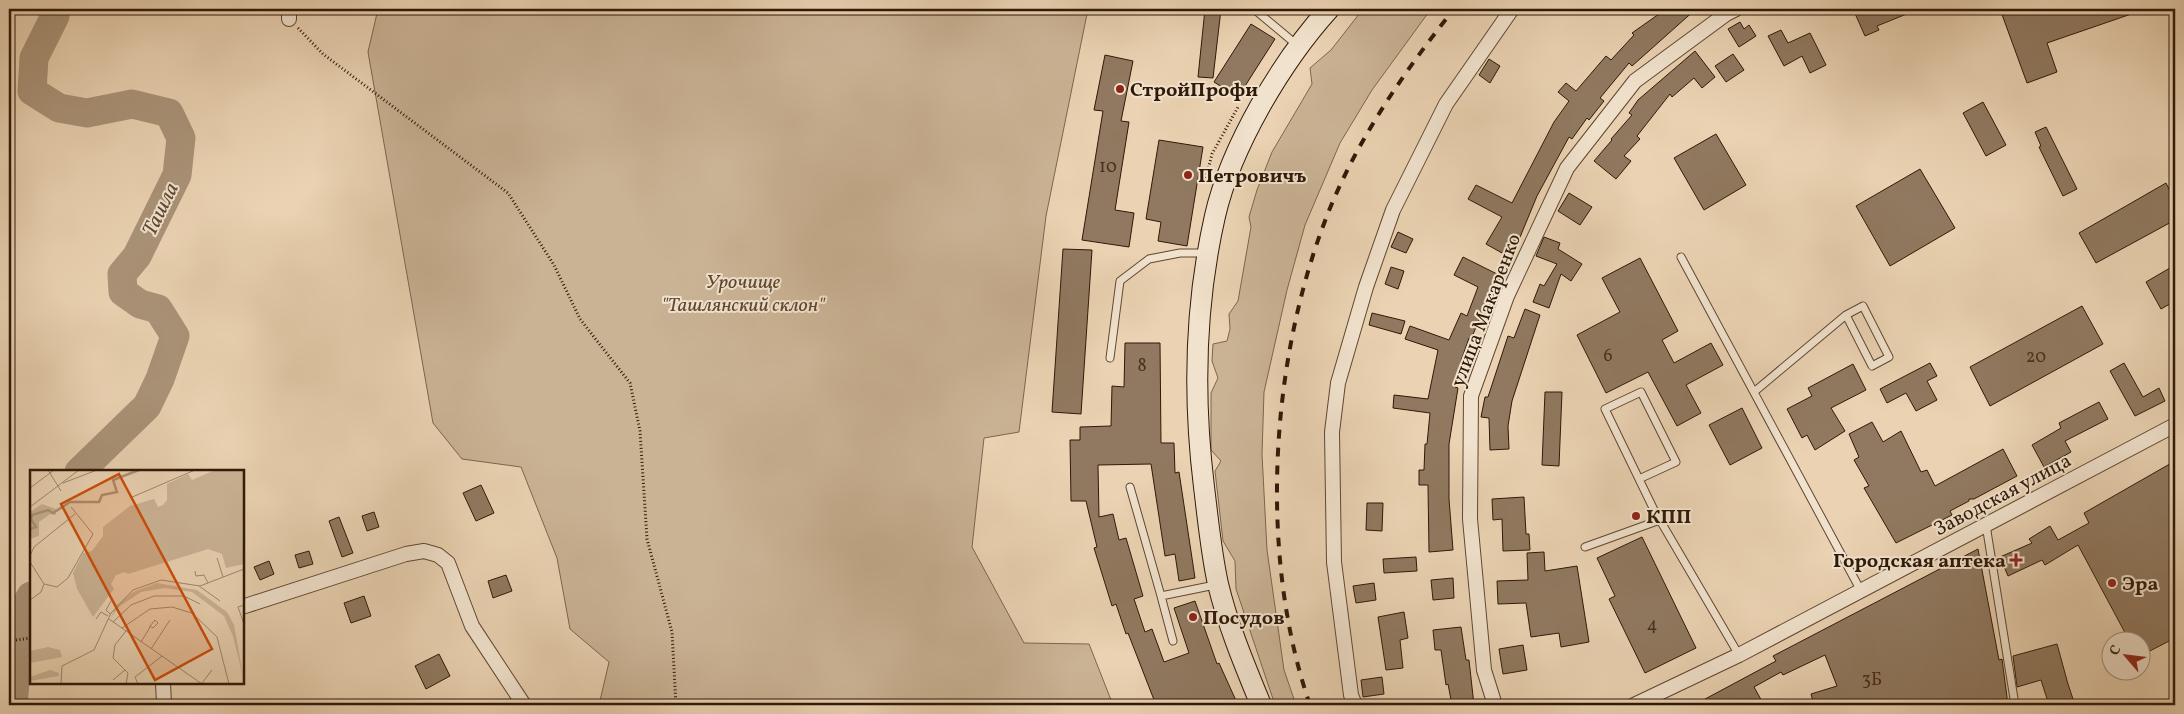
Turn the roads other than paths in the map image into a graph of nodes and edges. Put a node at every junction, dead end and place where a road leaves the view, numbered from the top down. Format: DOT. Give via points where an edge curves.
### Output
graph roads {
  1 [pos="1254,9"];
  2 [pos="1329,9"];
  3 [pos="1512,9"];
  4 [pos="1736,9"];
  5 [pos="1300,47"];
  6 [pos="1208,253"];
  7 [pos="1681,257"];
  8 [pos="1846,315"];
  9 [pos="1110,358"];
  10 [pos="1754,392"];
  11 [pos="2175,426"];
  12 [pos="1638,479"];
  13 [pos="1130,487"];
  14 [pos="1660,520"];
  15 [pos="1986,525"];
  16 [pos="1585,546"];
  17 [pos="1218,584"];
  18 [pos="1861,590"];
  19 [pos="1162,596"];
  20 [pos="244,605"];
  21 [pos="1173,641"];
  22 [pos="1739,655"];
  23 [pos="163,684"];
  24 [pos="164,705"];
  25 [pos="524,705"];
  26 [pos="1261,705"];
  27 [pos="1355,705"];
  28 [pos="1495,705"];
  29 [pos="1634,705"];
  30 [pos="2015,705"];
  1 -- 5 [label="lane"];
  2 -- 5 [label="main road"];
  3 -- 27 [label="street" via="1446,104 1393,210 1338,383 1332,432 1334,562 1351,695"];
  4 -- 28 [label="street, улица Макаренко" via="1635,81 1567,168 1508,296 1470,396 1470,518 1484,670"];
  5 -- 6 [label="main road" via="1244,136 1215,215"];
  6 -- 9 [label="lane" via="1180,253 1149,259 1120,281"];
  6 -- 17 [label="main road" via="1201,304 1196,390 1201,460"];
  7 -- 10 [label="lane"];
  8 -- 8 [label="lane" via="1872,366 1889,357 1863,306"];
  8 -- 10 [label="lane"];
  10 -- 18 [label="lane"];
  11 -- 15 [label="street, Заводская улица"];
  12 -- 12 [label="lane" via="1605,409 1641,392 1676,462"];
  12 -- 14 [label="lane"];
  13 -- 19 [label="lane"];
  14 -- 16 [label="lane"];
  14 -- 22 [label="lane"];
  15 -- 18 [label="street, Заводская улица"];
  15 -- 30 [label="lane"];
  17 -- 19 [label="lane"];
  17 -- 26 [label="main road" via="1234,639"];
  18 -- 22 [label="street, Заводская улица"];
  19 -- 21 [label="lane"];
  20 -- 25 [label="street" via="424,551 448,563 472,626"];
  22 -- 29 [label="street, Заводская улица"];
  23 -- 24 [label="street"];
}
